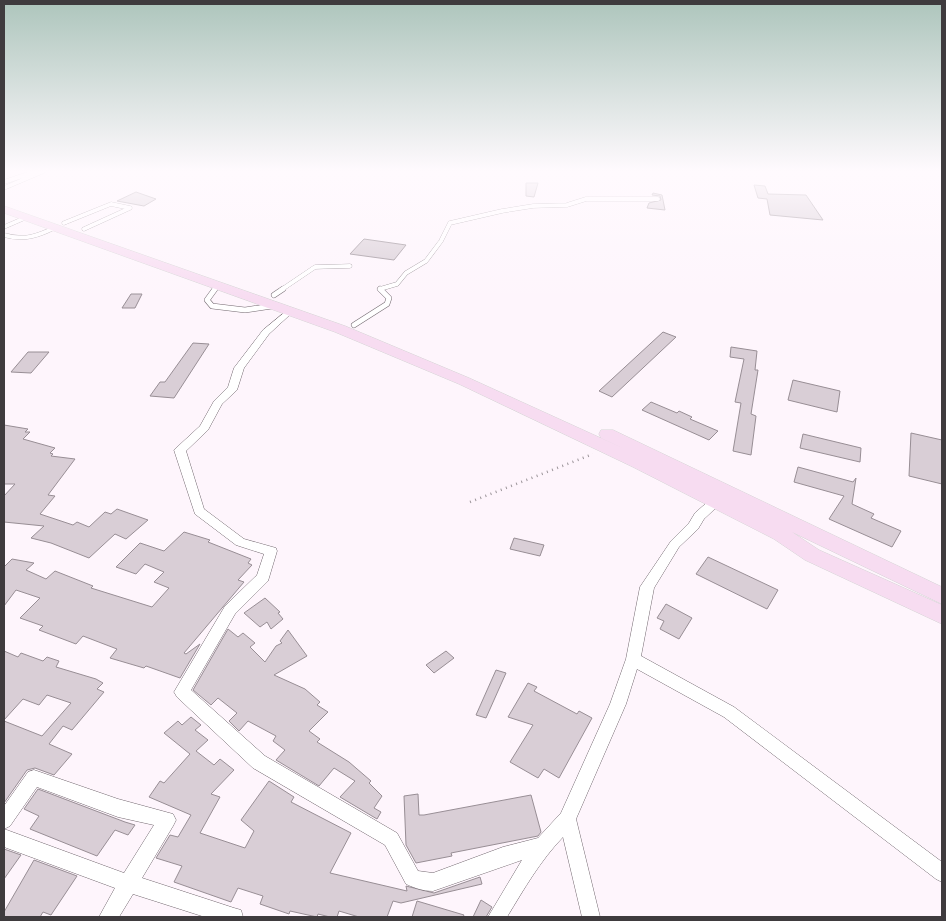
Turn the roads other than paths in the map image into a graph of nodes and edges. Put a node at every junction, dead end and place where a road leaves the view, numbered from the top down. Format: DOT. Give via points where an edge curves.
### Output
graph roads {
  1 [pos="18,214"];
  2 [pos="33,214"];
  3 [pos="85,214"];
  4 [pos="117,214"];
  5 [pos="488,214"];
  6 [pos="27,217"];
  7 [pos="60,225"];
  8 [pos="4,227"];
  9 [pos="84,230"];
  10 [pos="4,235"];
  11 [pos="350,266"];
  12 [pos="218,284"];
  13 [pos="274,300"];
  14 [pos="290,311"];
  15 [pos="354,325"];
  16 [pos="716,501"];
  17 [pos="942,596"];
  18 [pos="942,615"];
  19 [pos="633,659"];
  20 [pos="567,819"];
  21 [pos="4,820"];
  22 [pos="4,838"];
  23 [pos="543,845"];
  24 [pos="942,873"];
  25 [pos="127,883"];
  26 [pos="108,917"];
  27 [pos="234,917"];
  28 [pos="497,917"];
  29 [pos="590,917"];
  1 -- 6 [label="main road"];
  2 -- 7 [label="main road"];
  3 -- 7 [label="lane"];
  4 -- 9 [label="lane"];
  5 -- 15 [label="lane" via="450,223 441,242 426,261 406,273 397,284 380,289 389,298 387,304"];
  6 -- 7 [label="main road"];
  6 -- 8 [label="lane"];
  7 -- 9 [label="main road"];
  7 -- 10 [label="lane" via="27,240"];
  7 -- 12 [label="main road"];
  9 -- 13 [label="main road"];
  11 -- 13 [label="lane" via="315,267"];
  12 -- 13 [label="main road"];
  12 -- 13 [label="lane" via="207,300 212,306 245,310"];
  13 -- 14 [label="main road"];
  13 -- 15 [label="main road"];
  14 -- 16 [label="main road" via="464,381"];
  14 -- 23 [label="street" via="266,332 239,368 233,388 218,403 204,428 180,450 199,511 240,542 271,551 263,577 230,610 182,692 259,762 391,839 412,878 433,882"];
  15 -- 17 [label="main road" via="470,372 629,444"];
  16 -- 18 [label="main road" via="781,534 812,555"];
  16 -- 19 [label="street" via="698,516 694,526 675,544 647,588"];
  19 -- 20 [label="street" via="618,704"];
  19 -- 24 [label="street" via="729,712"];
  20 -- 23 [label="street"];
  20 -- 29 [label="street"];
  21 -- 25 [label="street" via="34,778 118,808 167,820"];
  22 -- 25 [label="street"];
  23 -- 28 [label="street"];
  25 -- 26 [label="street"];
  25 -- 27 [label="street"];
}
